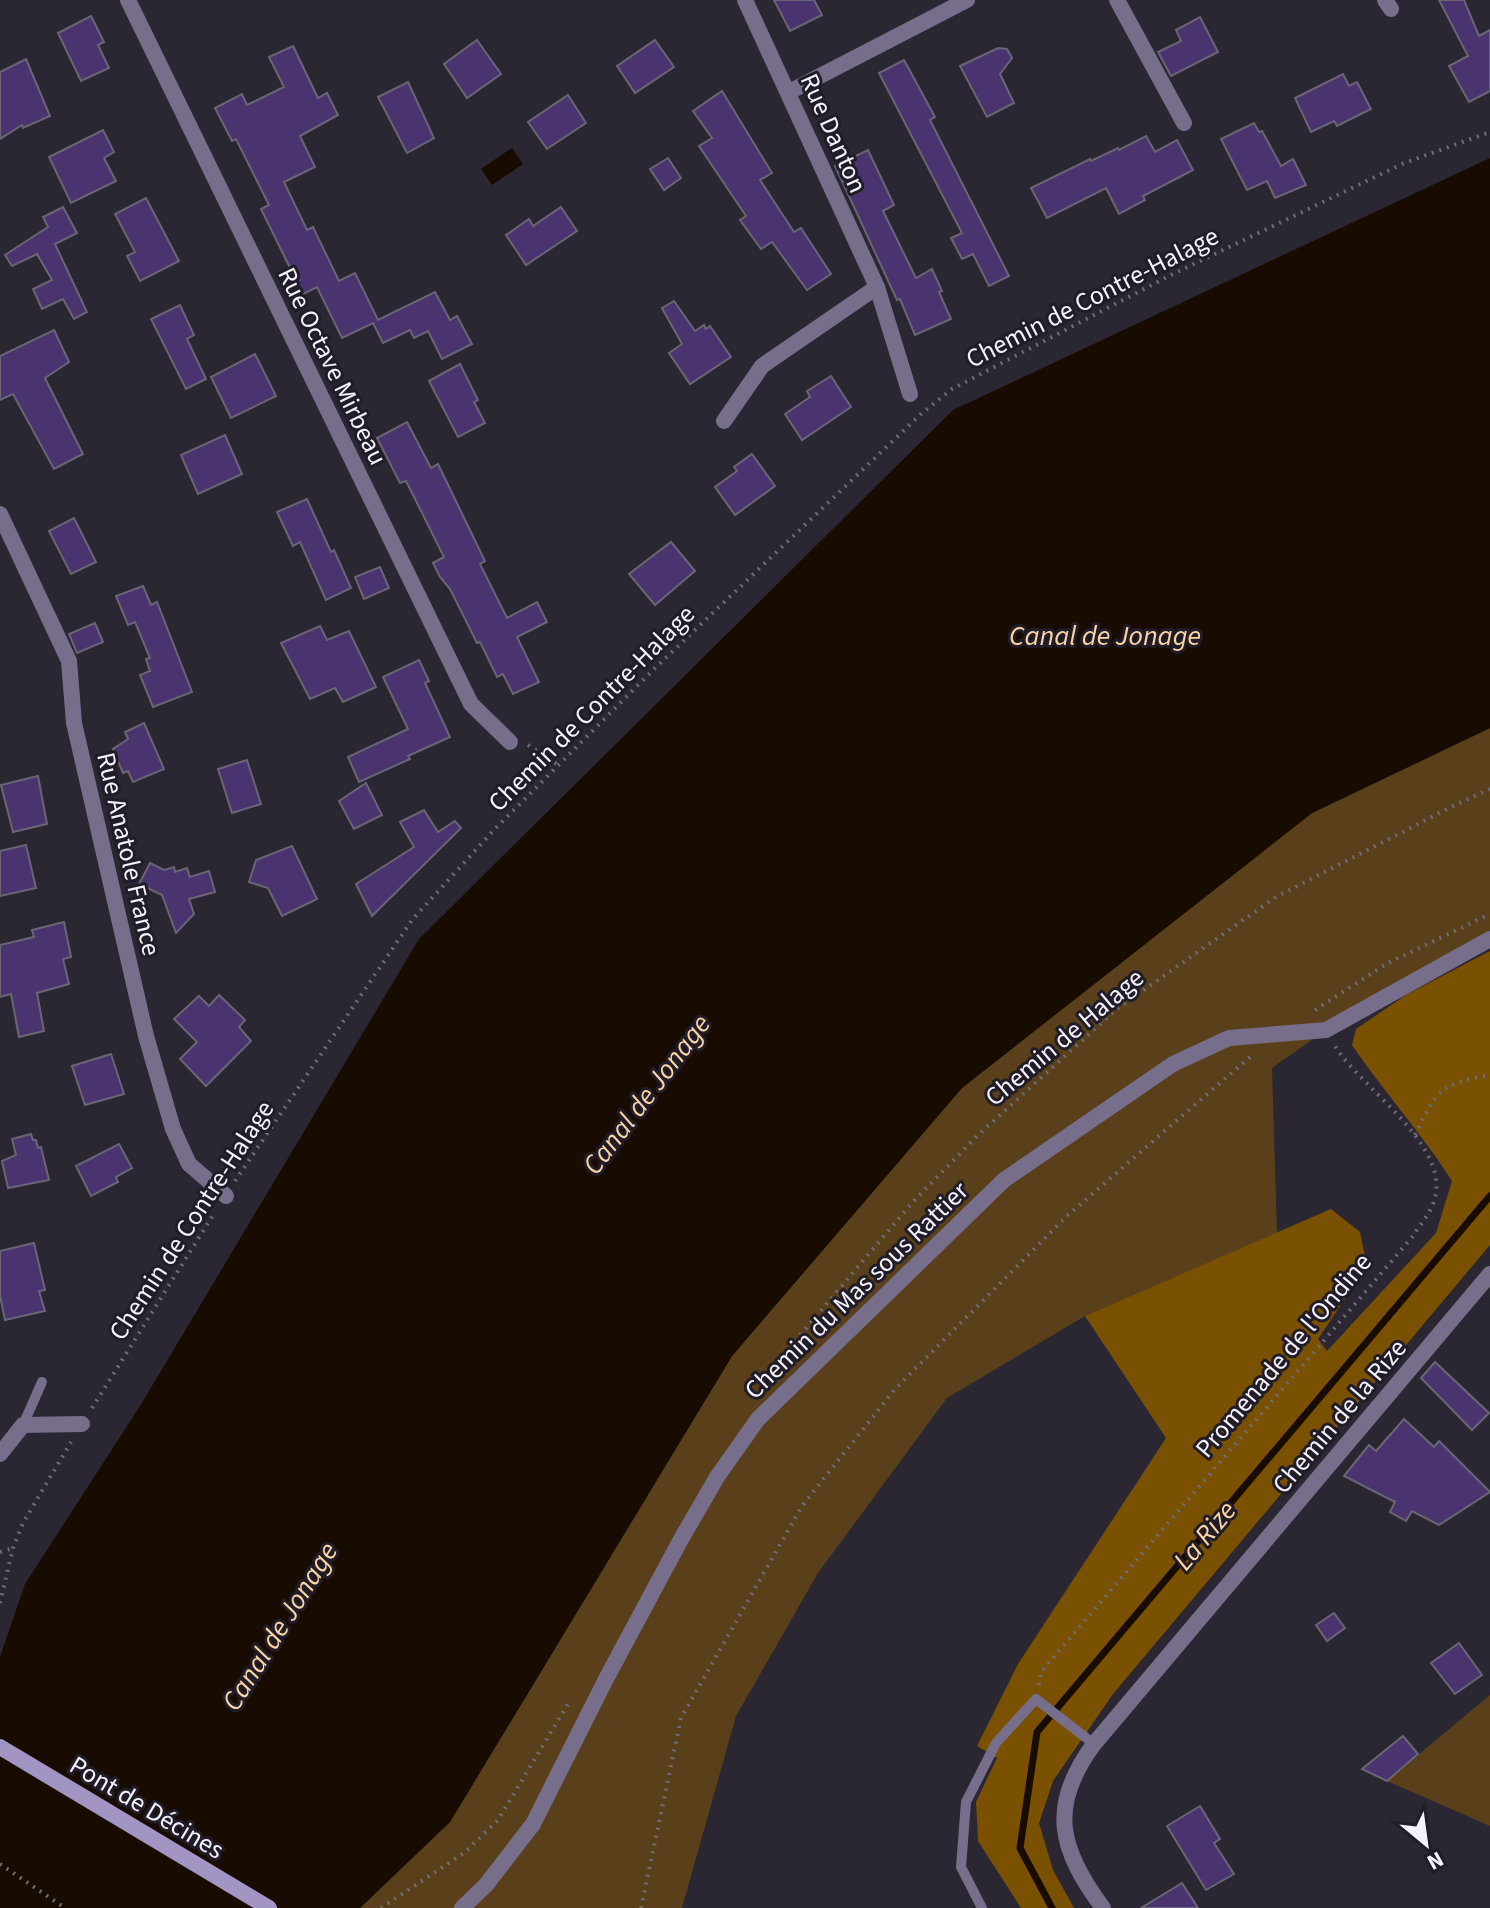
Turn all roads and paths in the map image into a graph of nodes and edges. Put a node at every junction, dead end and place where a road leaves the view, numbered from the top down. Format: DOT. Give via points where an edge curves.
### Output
graph roads {
  1 [pos="128,0"];
  2 [pos="745,0"];
  3 [pos="967,0"];
  4 [pos="1117,0"];
  5 [pos="789,92"];
  6 [pos="1184,123"];
  7 [pos="1490,132"];
  8 [pos="877,287"];
  9 [pos="910,394"];
  10 [pos="724,421"];
  11 [pos="0,514"];
  12 [pos="510,742"];
  13 [pos="528,745"];
  14 [pos="560,766"];
  15 [pos="1490,789"];
  16 [pos="1490,914"];
  17 [pos="1490,939"];
  18 [pos="1311,1012"];
  19 [pos="1326,1030"];
  20 [pos="1276,1034"];
  21 [pos="1490,1075"];
  22 [pos="1415,1135"];
  23 [pos="226,1196"];
  24 [pos="1490,1274"];
  25 [pos="769,1379"];
  26 [pos="42,1382"];
  27 [pos="82,1424"];
  28 [pos="23,1425"];
  29 [pos="0,1454"];
  30 [pos="13,1548"];
  31 [pos="0,1552"];
  32 [pos="0,1603"];
  33 [pos="572,1697"];
  34 [pos="1036,1699"];
  35 [pos="1094,1744"];
  36 [pos="0,1747"];
  37 [pos="0,1864"];
  38 [pos="65,1908"];
  39 [pos="269,1908"];
  40 [pos="381,1908"];
  41 [pos="462,1908"];
  42 [pos="641,1908"];
  43 [pos="982,1908"];
  44 [pos="1103,1908"];
  1 -- 12 [label="street, Rue Octave Mirbeau" via="471,704"];
  2 -- 5 [label="street, Rue Danton"];
  3 -- 5 [label="street"];
  4 -- 6 [label="street"];
  5 -- 8 [label="street, Rue Danton"];
  7 -- 14 [label="path, Chemin de Contre-Halage" via="1387,171 952,389 661,662"];
  8 -- 9 [label="street, Rue Danton"];
  8 -- 10 [label="street" via="762,366"];
  11 -- 23 [label="street, Rue Anatole France" via="69,661 74,723 146,1036 173,1129 189,1164"];
  13 -- 14 [label="path"];
  14 -- 23 [label="path, Chemin de Contre-Halage" via="412,920"];
  15 -- 25 [label="path, Chemin de Halage" via="1276,897 1118,1008 978,1135 912,1203"];
  16 -- 18 [label="path" via="1386,964"];
  17 -- 19 [label="street, Chemin du Mas sous Rattier"];
  19 -- 20 [label="street, Chemin du Mas sous Rattier"];
  19 -- 22 [label="path, Promenade de l'Ondine" via="1340,1054"];
  20 -- 41 [label="street, Chemin du Mas sous Rattier" via="1229,1038 1173,1064 1004,1180 758,1419 680,1541 533,1824"];
  20 -- 42 [label="path" via="1068,1215 895,1389 802,1506 681,1718"];
  21 -- 22 [label="path" via="1456,1081 1434,1096"];
  22 -- 34 [label="path, Promenade de l'Ondine" via="1436,1169 1434,1203 1413,1236 1041,1672"];
  23 -- 27 [label="path, Chemin de Contre-Halage"];
  24 -- 35 [label="street, Chemin de la Rize"];
  26 -- 28 [label="lane"];
  27 -- 28 [label="street"];
  27 -- 30 [label="path, Chemin de Contre-Halage"];
  28 -- 29 [label="street"];
  30 -- 31 [label="path"];
  30 -- 32 [label="path, Chemin de Contre-Halage"];
  33 -- 40 [label="path" via="498,1820 464,1853"];
  34 -- 35 [label="lane"];
  34 -- 43 [label="lane" via="996,1743 966,1802 961,1867"];
  35 -- 44 [label="street, Chemin de la Rize" via="1077,1766 1065,1803 1066,1843 1082,1880"];
  36 -- 39 [label="street, Pont de Décines"];
  37 -- 38 [label="path"];
}
